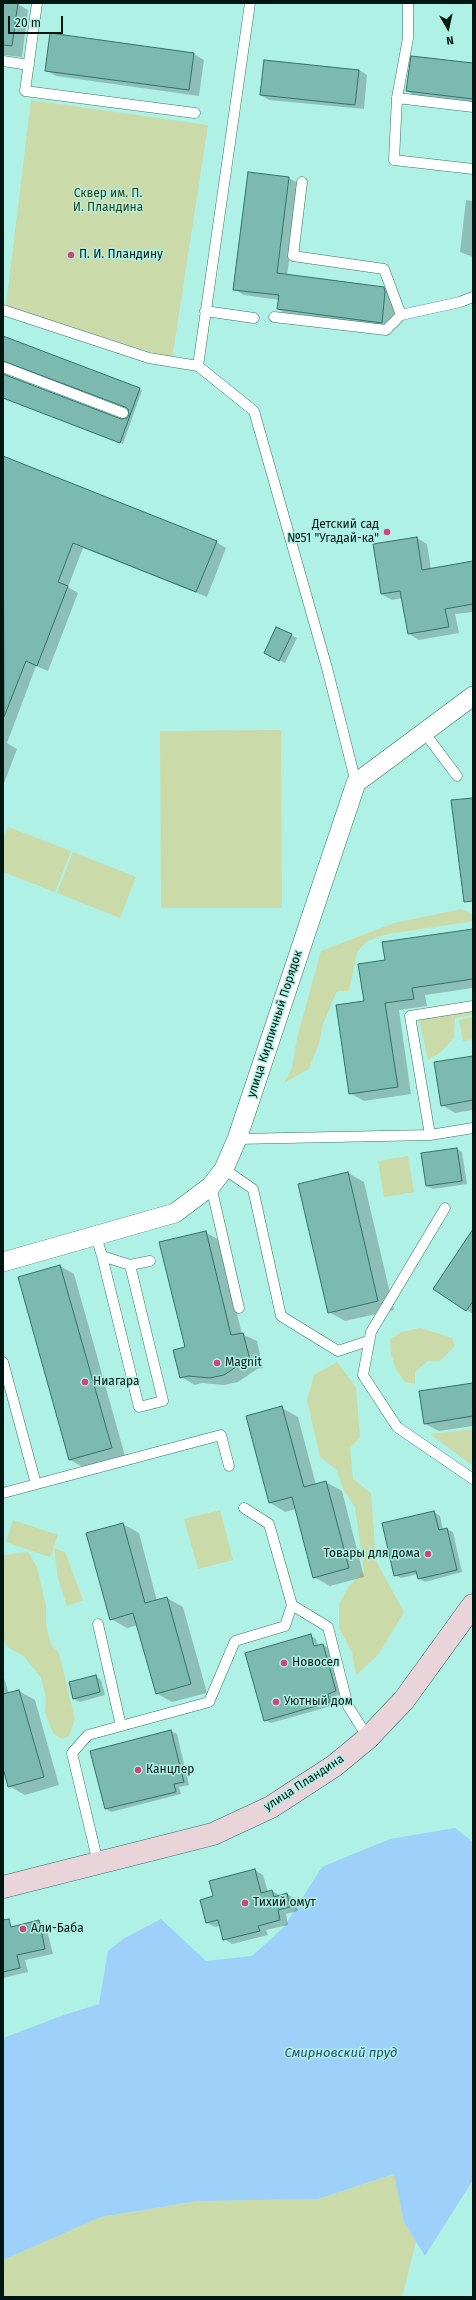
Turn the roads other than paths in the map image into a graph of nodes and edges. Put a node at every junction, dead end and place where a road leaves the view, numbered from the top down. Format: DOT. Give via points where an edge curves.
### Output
graph roads {
  1 [pos="37,3"];
  2 [pos="250,3"];
  3 [pos="408,3"];
  4 [pos="3,61"];
  5 [pos="28,65"];
  6 [pos="397,98"];
  7 [pos="473,107"];
  8 [pos="195,113"];
  9 [pos="473,169"];
  10 [pos="302,182"];
  11 [pos="473,296"];
  12 [pos="3,310"];
  13 [pos="205,310"];
  14 [pos="401,315"];
  15 [pos="274,317"];
  16 [pos="254,318"];
  17 [pos="198,366"];
  18 [pos="3,367"];
  19 [pos="123,413"];
  20 [pos="473,696"];
  21 [pos="424,732"];
  22 [pos="458,776"];
  23 [pos="356,783"];
  24 [pos="473,1006"];
  25 [pos="473,1128"];
  26 [pos="430,1135"];
  27 [pos="237,1139"];
  28 [pos="224,1169"];
  29 [pos="210,1186"];
  30 [pos="445,1208"];
  31 [pos="96,1236"];
  32 [pos="102,1256"];
  33 [pos="150,1261"];
  34 [pos="3,1262"];
  35 [pos="130,1265"];
  36 [pos="239,1308"];
  37 [pos="368,1341"];
  38 [pos="3,1362"];
  39 [pos="229,1466"];
  40 [pos="473,1479"];
  41 [pos="36,1484"];
  42 [pos="3,1493"];
  43 [pos="244,1508"];
  44 [pos="292,1605"];
  45 [pos="473,1605"];
  46 [pos="98,1624"];
  47 [pos="121,1726"];
  48 [pos="368,1738"];
  49 [pos="98,1863"];
  50 [pos="3,1887"];
  1 -- 5 [label="lane"];
  2 -- 13 [label="lane"];
  3 -- 6 [label="lane" via="408,38"];
  4 -- 5 [label="lane"];
  5 -- 8 [label="lane" via="25,91"];
  6 -- 7 [label="lane"];
  6 -- 9 [label="lane" via="394,160"];
  10 -- 14 [label="lane" via="293,256 384,269"];
  11 -- 14 [label="lane" via="460,302"];
  12 -- 17 [label="lane" via="149,358"];
  13 -- 16 [label="lane"];
  13 -- 17 [label="lane"];
  14 -- 15 [label="lane" via="386,330"];
  17 -- 23 [label="lane" via="254,411 327,668"];
  18 -- 19 [label="lane"];
  20 -- 21 [label="street"];
  21 -- 22 [label="lane"];
  21 -- 23 [label="street"];
  23 -- 27 [label="street, улица Кирпичный Порядок"];
  24 -- 26 [label="lane" via="410,1016"];
  25 -- 26 [label="lane"];
  26 -- 27 [label="lane"];
  27 -- 28 [label="street, улица Кирпичный Порядок"];
  28 -- 29 [label="street, улица Кирпичный Порядок"];
  28 -- 37 [label="lane" via="253,1189 281,1316 338,1351"];
  29 -- 31 [label="street, улица Кирпичный Порядок" via="175,1213"];
  29 -- 36 [label="lane"];
  30 -- 37 [label="lane"];
  31 -- 32 [label="lane"];
  31 -- 34 [label="street, улица Кирпичный Порядок"];
  32 -- 35 [label="lane"];
  32 -- 35 [label="lane" via="139,1407 164,1401"];
  33 -- 35 [label="lane"];
  37 -- 40 [label="lane" via="363,1375 398,1427"];
  38 -- 41 [label="lane"];
  39 -- 41 [label="lane" via="221,1435"];
  41 -- 42 [label="lane"];
  43 -- 44 [label="lane" via="269,1524"];
  44 -- 47 [label="lane" via="285,1626 235,1641 208,1702"];
  44 -- 48 [label="lane" via="328,1627 348,1706"];
  45 -- 48 [label="street, улица Пландина" via="404,1700"];
  46 -- 47 [label="lane"];
  47 -- 49 [label="lane" via="88,1735 72,1753"];
  48 -- 49 [label="street, улица Пландина" via="334,1766 271,1807 213,1834"];
  49 -- 50 [label="street, улица Пландина"];
}
